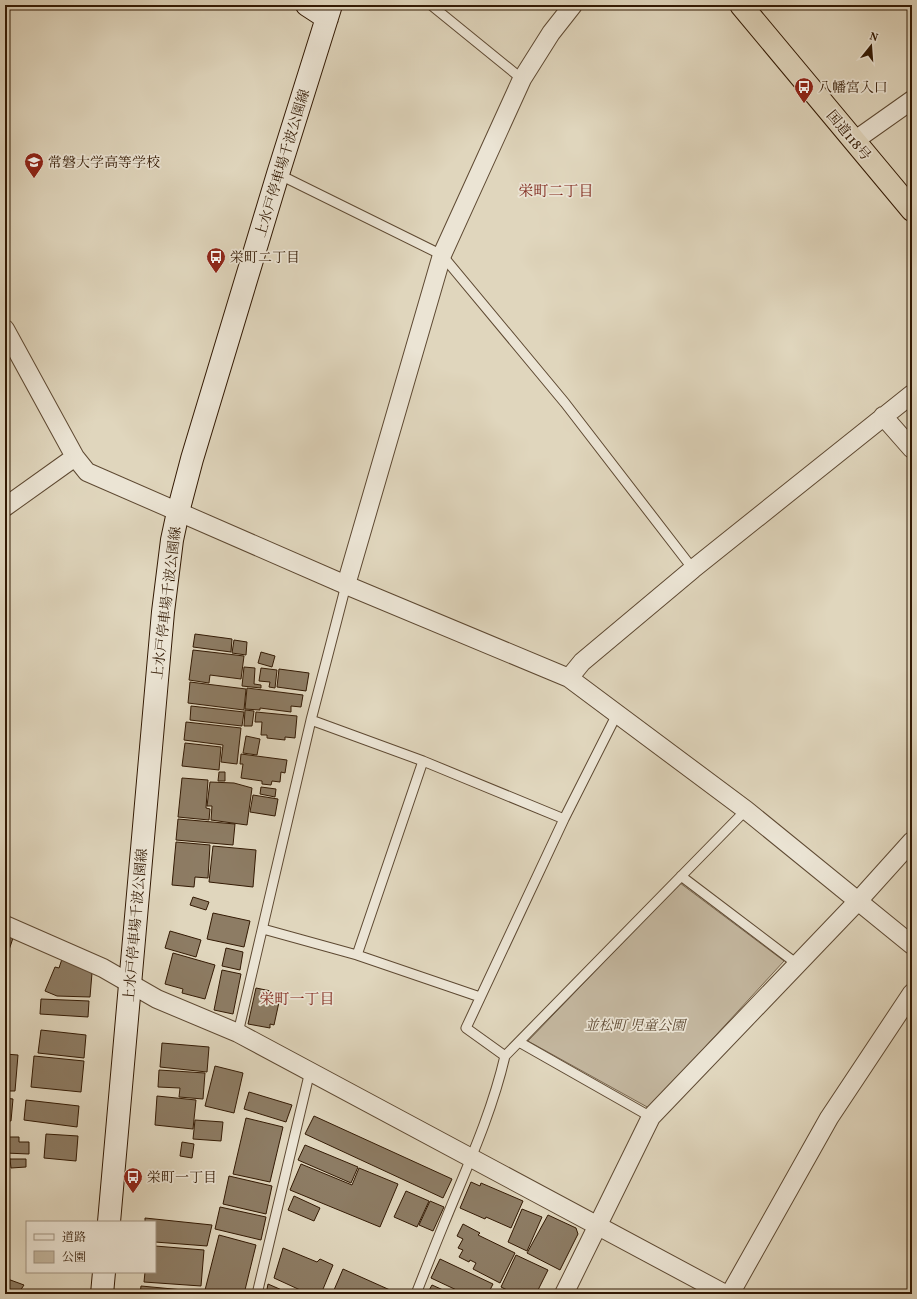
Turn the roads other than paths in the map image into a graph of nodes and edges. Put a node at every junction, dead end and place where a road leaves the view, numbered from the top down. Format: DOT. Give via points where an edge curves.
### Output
graph roads {
  1 [pos="307,5"];
  2 [pos="431,5"];
  3 [pos="573,5"];
  4 [pos="741,5"];
  5 [pos="329,12"];
  6 [pos="522,79"];
  7 [pos="912,100"];
  8 [pos="854,141"];
  9 [pos="278,174"];
  10 [pos="912,210"];
  11 [pos="442,255"];
  12 [pos="5,329"];
  13 [pos="912,394"];
  14 [pos="883,416"];
  15 [pos="912,449"];
  16 [pos="75,457"];
  17 [pos="5,507"];
  18 [pos="178,512"];
  19 [pos="693,569"];
  20 [pos="346,585"];
  21 [pos="569,678"];
  22 [pos="617,714"];
  23 [pos="311,720"];
  24 [pos="423,761"];
  25 [pos="746,810"];
  26 [pos="564,819"];
  27 [pos="912,841"];
  28 [pos="681,876"];
  29 [pos="858,901"];
  30 [pos="5,925"];
  31 [pos="263,929"];
  32 [pos="912,945"];
  33 [pos="357,955"];
  34 [pos="796,964"];
  35 [pos="130,983"];
  36 [pos="912,993"];
  37 [pos="480,997"];
  38 [pos="238,1033"];
  39 [pos="519,1042"];
  40 [pos="505,1056"];
  41 [pos="310,1071"];
  42 [pos="651,1117"];
  43 [pos="471,1159"];
  44 [pos="109,1221"];
  45 [pos="598,1226"];
  46 [pos="104,1273"];
  47 [pos="102,1294"];
  48 [pos="257,1294"];
  49 [pos="416,1294"];
  50 [pos="564,1294"];
  51 [pos="725,1294"];
  52 [pos="730,1294"];
  1 -- 5 [label="main road"];
  2 -- 6 [label="lane"];
  3 -- 6 [label="street" via="551,33"];
  4 -- 8 [label="highway, 国道118号"];
  5 -- 9 [label="main road, 上水戸停車場千波公園線"];
  6 -- 11 [label="street"];
  7 -- 8 [label="street"];
  8 -- 10 [label="highway, 国道118号"];
  9 -- 11 [label="lane"];
  9 -- 18 [label="main road, 上水戸停車場千波公園線"];
  11 -- 19 [label="lane" via="565,403"];
  11 -- 20 [label="street"];
  12 -- 16 [label="street"];
  13 -- 14 [label="street"];
  14 -- 15 [label="street"];
  14 -- 19 [label="street"];
  16 -- 17 [label="street"];
  16 -- 18 [label="street" via="87,472"];
  18 -- 20 [label="street"];
  18 -- 35 [label="main road, 上水戸停車場千波公園線" via="163,612"];
  19 -- 21 [label="street" via="582,662"];
  20 -- 21 [label="street"];
  20 -- 23 [label="lane"];
  21 -- 22 [label="street"];
  22 -- 25 [label="street"];
  22 -- 26 [label="lane"];
  23 -- 24 [label="lane"];
  23 -- 31 [label="lane"];
  24 -- 26 [label="lane"];
  24 -- 33 [label="lane"];
  25 -- 28 [label="lane"];
  25 -- 29 [label="street"];
  26 -- 37 [label="lane"];
  27 -- 29 [label="street"];
  28 -- 34 [label="lane"];
  28 -- 39 [label="lane"];
  29 -- 32 [label="street"];
  29 -- 34 [label="street"];
  30 -- 35 [label="street" via="103,968"];
  31 -- 33 [label="lane"];
  31 -- 38 [label="lane"];
  33 -- 37 [label="lane"];
  34 -- 42 [label="street"];
  35 -- 38 [label="street" via="157,999"];
  35 -- 44 [label="main road, 上水戸停車場千波公園線"];
  36 -- 52 [label="street" via="829,1118"];
  37 -- 40 [label="lane" via="466,1028"];
  38 -- 41 [label="street"];
  39 -- 40 [label="lane"];
  39 -- 42 [label="lane"];
  40 -- 43 [label="lane" via="497,1088"];
  41 -- 43 [label="street"];
  41 -- 48 [label="lane"];
  42 -- 45 [label="street"];
  43 -- 45 [label="street"];
  43 -- 49 [label="lane"];
  45 -- 50 [label="street"];
  45 -- 51 [label="street"];
  46 -- 47 [label="main road"];
}
